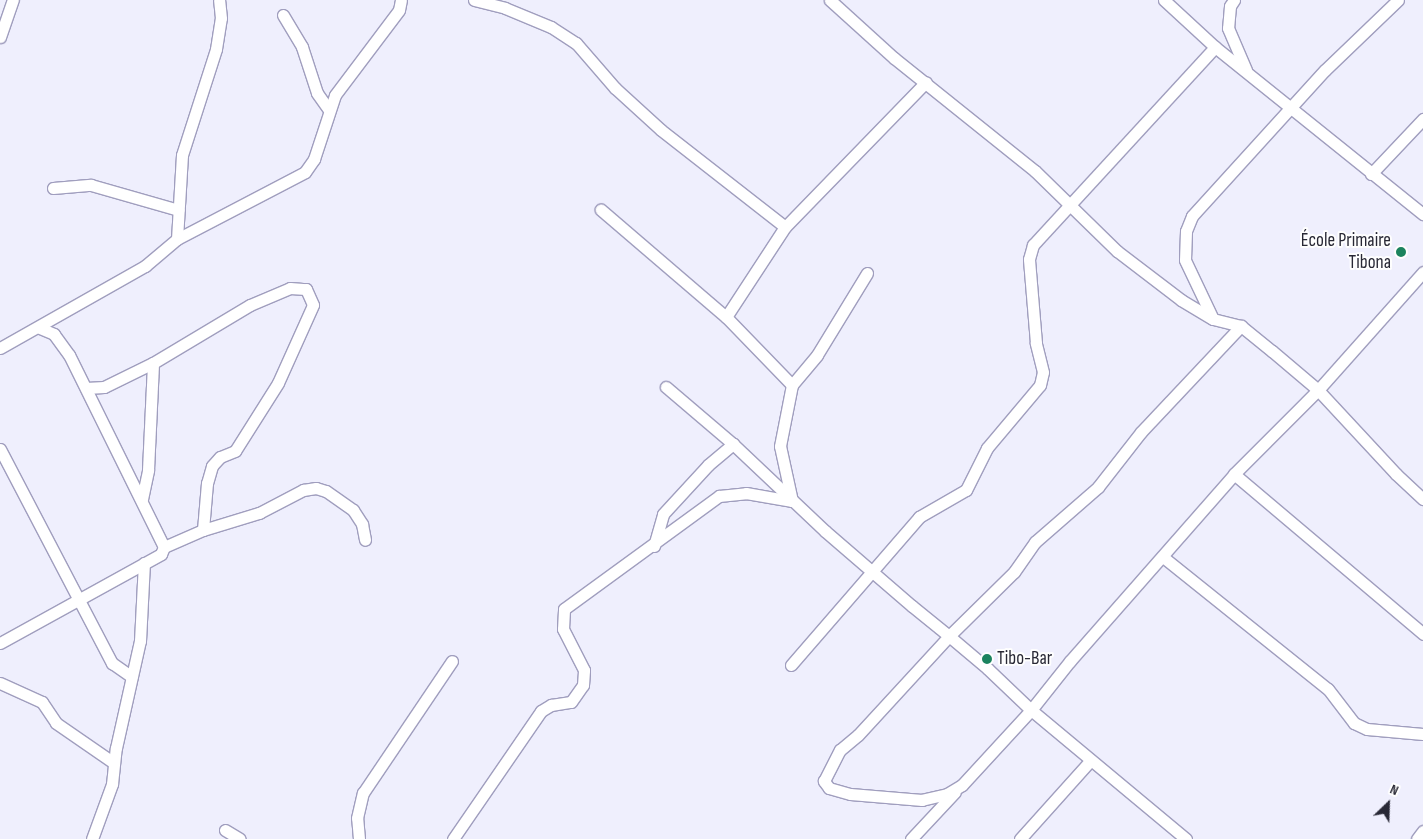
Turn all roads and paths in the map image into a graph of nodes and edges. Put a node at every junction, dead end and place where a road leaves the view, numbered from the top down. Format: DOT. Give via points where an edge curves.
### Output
graph roads {
  1 [pos="13,0"];
  2 [pos="219,0"];
  3 [pos="401,0"];
  4 [pos="474,0"];
  5 [pos="830,0"];
  6 [pos="1164,0"];
  7 [pos="1234,0"];
  8 [pos="1398,0"];
  9 [pos="283,14"];
  10 [pos="0,37"];
  11 [pos="1214,47"];
  12 [pos="1248,73"];
  13 [pos="926,82"];
  14 [pos="1292,107"];
  15 [pos="329,110"];
  16 [pos="1423,119"];
  17 [pos="1371,174"];
  18 [pos="53,188"];
  19 [pos="1070,205"];
  20 [pos="179,210"];
  21 [pos="601,210"];
  22 [pos="1423,214"];
  23 [pos="785,227"];
  24 [pos="177,239"];
  25 [pos="1423,272"];
  26 [pos="867,273"];
  27 [pos="726,316"];
  28 [pos="1213,319"];
  29 [pos="1241,326"];
  30 [pos="40,328"];
  31 [pos="0,348"];
  32 [pos="152,363"];
  33 [pos="792,385"];
  34 [pos="666,386"];
  35 [pos="86,388"];
  36 [pos="1318,390"];
  37 [pos="733,444"];
  38 [pos="0,449"];
  39 [pos="1234,474"];
  40 [pos="142,498"];
  41 [pos="1423,499"];
  42 [pos="792,501"];
  43 [pos="203,530"];
  44 [pos="365,540"];
  45 [pos="654,546"];
  46 [pos="164,547"];
  47 [pos="1164,557"];
  48 [pos="144,563"];
  49 [pos="870,570"];
  50 [pos="78,599"];
  51 [pos="1423,634"];
  52 [pos="949,636"];
  53 [pos="0,643"];
  54 [pos="452,661"];
  55 [pos="791,665"];
  56 [pos="132,677"];
  57 [pos="0,683"];
  58 [pos="1031,710"];
  59 [pos="1423,734"];
  60 [pos="1090,760"];
  61 [pos="114,763"];
  62 [pos="962,785"];
  63 [pos="225,830"];
  64 [pos="1423,831"];
  65 [pos="1180,837"];
  66 [pos="92,839"];
  67 [pos="240,839"];
  68 [pos="359,839"];
  69 [pos="453,839"];
  70 [pos="911,839"];
  71 [pos="1020,839"];
  72 [pos="1417,839"];
  1 -- 10 [label="street"];
  2 -- 20 [label="street" via="221,18 216,49 182,155"];
  3 -- 15 [label="street" via="400,10 352,68"];
  4 -- 23 [label="street" via="536,20 576,43 615,88 661,130"];
  5 -- 13 [label="street" via="860,29"];
  6 -- 11 [label="street"];
  7 -- 12 [label="street" via="1230,6 1228,28"];
  8 -- 14 [label="street"];
  9 -- 15 [label="street" via="302,47 317,93"];
  11 -- 12 [label="street"];
  11 -- 19 [label="street"];
  12 -- 14 [label="street"];
  13 -- 19 [label="street" via="1000,141"];
  13 -- 23 [label="street"];
  14 -- 17 [label="street"];
  14 -- 28 [label="street" via="1192,216 1186,231 1185,260"];
  15 -- 24 [label="street" via="314,159 305,172"];
  16 -- 17 [label="street"];
  17 -- 22 [label="street"];
  18 -- 20 [label="street" via="91,185"];
  19 -- 28 [label="street" via="1117,251 1180,300"];
  19 -- 49 [label="street" via="1044,229 1033,245 1029,259 1036,343 1043,372 1040,385 987,448 966,490 919,517"];
  20 -- 24 [label="street"];
  21 -- 27 [label="street"];
  23 -- 27 [label="street"];
  24 -- 30 [label="street" via="145,266"];
  25 -- 36 [label="street"];
  26 -- 33 [label="street" via="817,355"];
  27 -- 33 [label="street"];
  28 -- 29 [label="street"];
  29 -- 36 [label="street"];
  29 -- 52 [label="street" via="1141,432 1098,487 1035,542 1014,572"];
  30 -- 31 [label="street"];
  30 -- 35 [label="street" via="62,343"];
  32 -- 35 [label="street" via="104,388"];
  32 -- 40 [label="street" via="148,470"];
  32 -- 43 [label="street" via="250,305 290,288 309,293 313,305 278,383 235,451 212,466 207,483"];
  33 -- 42 [label="street" via="780,446"];
  34 -- 37 [label="street"];
  35 -- 40 [label="street"];
  36 -- 39 [label="street"];
  36 -- 41 [label="street"];
  37 -- 42 [label="street"];
  37 -- 45 [label="street" via="708,465 664,514"];
  38 -- 50 [label="street"];
  39 -- 47 [label="street"];
  39 -- 51 [label="street"];
  40 -- 46 [label="street"];
  42 -- 45 [label="street" via="746,493 719,496"];
  42 -- 49 [label="street"];
  43 -- 44 [label="street" via="260,512 303,490 316,488 326,491 353,510 362,524"];
  43 -- 46 [label="street"];
  45 -- 69 [label="street" via="564,609 563,629 584,670 579,693 571,702 551,705 541,711"];
  46 -- 48 [label="street" via="161,554"];
  47 -- 58 [label="street" via="1070,661"];
  47 -- 59 [label="street" via="1328,689 1354,723 1367,729"];
  48 -- 50 [label="street"];
  48 -- 56 [label="street" via="143,616"];
  49 -- 52 [label="street"];
  49 -- 55 [label="street"];
  50 -- 53 [label="street"];
  50 -- 56 [label="street" via="112,663"];
  52 -- 58 [label="street"];
  52 -- 62 [label="street" via="840,750 824,781 829,788 850,794 922,800 947,794"];
  54 -- 68 [label="street" via="363,794 357,818 361,829"];
  56 -- 61 [label="street"];
  57 -- 61 [label="street" via="42,702 56,723"];
  58 -- 60 [label="street"];
  58 -- 62 [label="street"];
  60 -- 65 [label="street"];
  60 -- 71 [label="street"];
  61 -- 66 [label="street" via="112,784"];
  62 -- 70 [label="street"];
  63 -- 67 [label="street"];
  64 -- 72 [label="street"];
}
